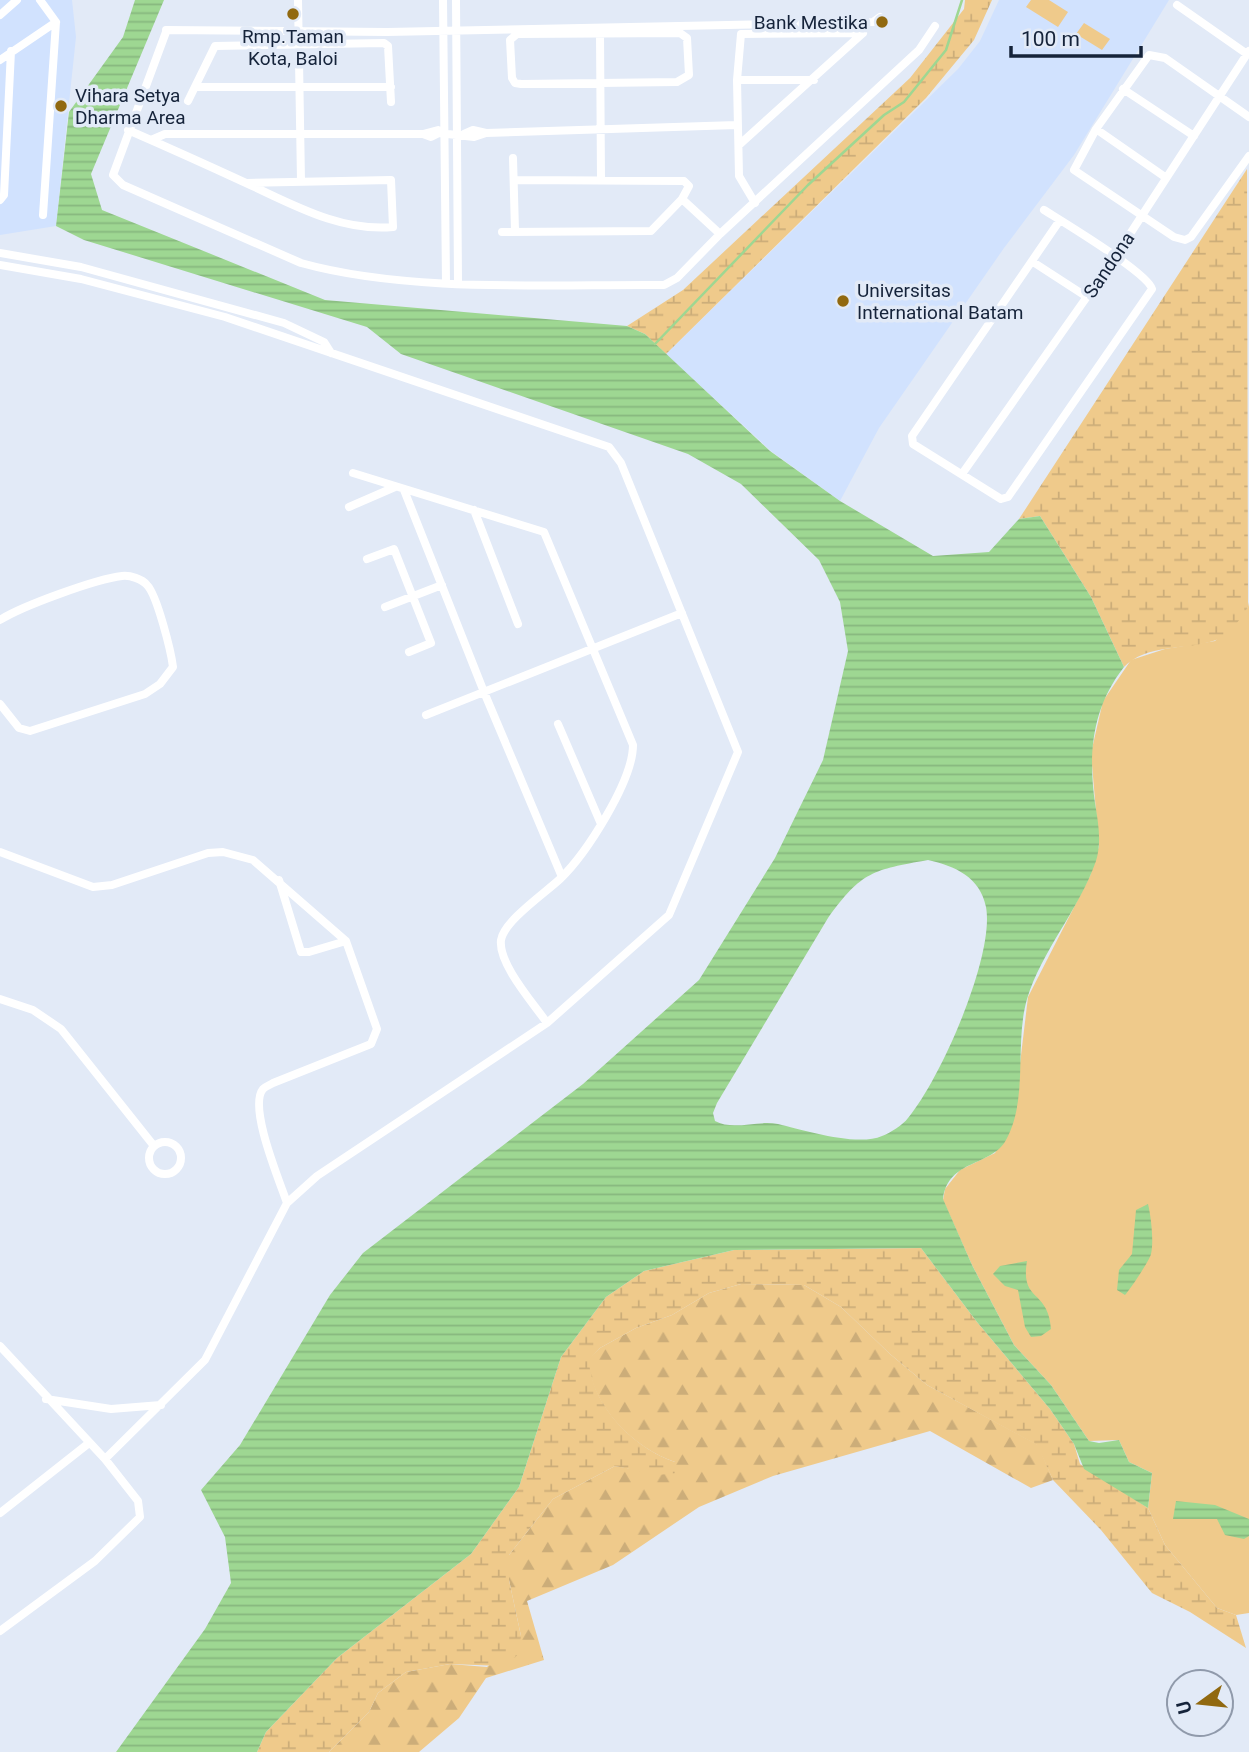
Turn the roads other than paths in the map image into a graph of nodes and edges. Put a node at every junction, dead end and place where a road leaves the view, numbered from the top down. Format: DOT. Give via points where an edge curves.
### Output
graph roads {
  1 [pos="17,0"];
  2 [pos="40,0"];
  3 [pos="298,0"];
  4 [pos="443,0"];
  5 [pos="456,0"];
  6 [pos="1177,5"];
  7 [pos="0,15"];
  8 [pos="880,17"];
  9 [pos="56,22"];
  10 [pos="935,26"];
  11 [pos="445,29"];
  12 [pos="456,29"];
  13 [pos="298,32"];
  14 [pos="600,34"];
  15 [pos="298,43"];
  16 [pos="11,51"];
  17 [pos="1248,52"];
  18 [pos="0,60"];
  19 [pos="737,80"];
  20 [pos="814,80"];
  21 [pos="600,82"];
  22 [pos="196,87"];
  23 [pos="391,87"];
  24 [pos="299,88"];
  25 [pos="1123,89"];
  26 [pos="1220,96"];
  27 [pos="188,101"];
  28 [pos="391,102"];
  29 [pos="1249,117"];
  30 [pos="737,125"];
  31 [pos="599,128"];
  32 [pos="1096,129"];
  33 [pos="128,130"];
  34 [pos="442,134"];
  35 [pos="460,134"];
  36 [pos="301,135"];
  37 [pos="1194,136"];
  38 [pos="151,140"];
  39 [pos="739,145"];
  40 [pos="1249,156"];
  41 [pos="513,158"];
  42 [pos="1165,177"];
  43 [pos="601,179"];
  44 [pos="514,180"];
  45 [pos="301,181"];
  46 [pos="247,183"];
  47 [pos="682,199"];
  48 [pos="0,200"];
  49 [pos="755,202"];
  50 [pos="447,206"];
  51 [pos="458,207"];
  52 [pos="1044,210"];
  53 [pos="43,215"];
  54 [pos="1142,216"];
  55 [pos="1060,220"];
  56 [pos="515,231"];
  57 [pos="502,232"];
  58 [pos="720,234"];
  59 [pos="0,253"];
  60 [pos="1115,257"];
  61 [pos="1033,262"];
  62 [pos="0,265"];
  63 [pos="446,283"];
  64 [pos="458,283"];
  65 [pos="1087,297"];
  66 [pos="331,353"];
  67 [pos="353,472"];
  68 [pos="961,474"];
  69 [pos="400,488"];
  70 [pos="349,507"];
  71 [pos="474,510"];
  72 [pos="368,559"];
  73 [pos="442,585"];
  74 [pos="413,596"];
  75 [pos="385,607"];
  76 [pos="682,613"];
  77 [pos="0,620"];
  78 [pos="517,624"];
  79 [pos="592,650"];
  80 [pos="409,652"];
  81 [pos="484,692"];
  82 [pos="0,704"];
  83 [pos="426,715"];
  84 [pos="558,724"];
  85 [pos="601,824"];
  86 [pos="0,852"];
  87 [pos="562,877"];
  88 [pos="279,880"];
  89 [pos="346,941"];
  90 [pos="0,999"];
  91 [pos="547,1023"];
  92 [pos="154,1146"];
  93 [pos="287,1203"];
  94 [pos="0,1346"];
  95 [pos="46,1399"];
  96 [pos="161,1405"];
  97 [pos="89,1443"];
  98 [pos="105,1459"];
  99 [pos="0,1513"];
  100 [pos="0,1631"];
  1 -- 7 [label="street"];
  2 -- 9 [label="street"];
  3 -- 13 [label="street"];
  4 -- 11 [label="street"];
  5 -- 12 [label="street"];
  6 -- 17 [label="street"];
  8 -- 12 [label="street" via="873,22"];
  9 -- 16 [label="street"];
  9 -- 53 [label="street"];
  10 -- 49 [label="street" via="919,50"];
  11 -- 12 [label="street"];
  11 -- 13 [label="street"];
  11 -- 34 [label="street"];
  12 -- 35 [label="street"];
  13 -- 15 [label="street"];
  13 -- 33 [label="street" via="166,31"];
  14 -- 21 [label="street"];
  14 -- 21 [label="street" via="685,36 688,45 688,75 677,82"];
  14 -- 21 [label="street" via="517,34 510,40 515,83"];
  15 -- 22 [label="street" via="215,46"];
  15 -- 23 [label="street" via="384,43"];
  15 -- 24 [label="street"];
  16 -- 18 [label="street"];
  16 -- 48 [label="street" via="4,195"];
  17 -- 26 [label="street, Sandona"];
  19 -- 20 [label="street"];
  19 -- 20 [label="street" via="743,33 863,33"];
  19 -- 30 [label="street"];
  20 -- 39 [label="street"];
  21 -- 31 [label="street"];
  22 -- 24 [label="street"];
  22 -- 27 [label="street"];
  23 -- 24 [label="street"];
  23 -- 28 [label="street"];
  24 -- 36 [label="street"];
  25 -- 26 [label="street" via="1146,58 1155,54"];
  25 -- 32 [label="street"];
  25 -- 37 [label="street"];
  26 -- 29 [label="street"];
  26 -- 37 [label="street, Sandona"];
  30 -- 31 [label="street"];
  30 -- 39 [label="street"];
  31 -- 35 [label="street" via="474,137"];
  31 -- 43 [label="street"];
  32 -- 42 [label="street"];
  32 -- 54 [label="street" via="1074,170"];
  33 -- 38 [label="street"];
  33 -- 63 [label="street" via="113,175 123,185 301,263"];
  34 -- 35 [label="street"];
  34 -- 36 [label="street" via="438,130"];
  34 -- 50 [label="street"];
  35 -- 51 [label="street"];
  36 -- 38 [label="street" via="165,134"];
  36 -- 45 [label="street"];
  37 -- 42 [label="street, Sandona"];
  38 -- 46 [label="street"];
  39 -- 49 [label="street" via="741,184"];
  40 -- 54 [label="street" via="1188,239 1174,237"];
  41 -- 44 [label="street"];
  42 -- 54 [label="street, Sandona"];
  43 -- 44 [label="street"];
  43 -- 47 [label="street" via="684,181 689,186"];
  44 -- 56 [label="street"];
  45 -- 46 [label="street"];
  45 -- 46 [label="street" via="391,180 393,226 372,229 331,220"];
  47 -- 56 [label="street" via="651,231"];
  47 -- 58 [label="street"];
  49 -- 58 [label="street"];
  50 -- 51 [label="street"];
  50 -- 63 [label="street"];
  51 -- 64 [label="street"];
  52 -- 55 [label="street"];
  54 -- 60 [label="street, Sandona"];
  55 -- 60 [label="street"];
  55 -- 61 [label="street"];
  56 -- 57 [label="street"];
  58 -- 64 [label="street" via="677,278 664,285"];
  59 -- 66 [label="street" via="81,267 284,323 324,342"];
  60 -- 65 [label="street, Sandona"];
  60 -- 68 [label="street" via="1149,281 1152,289 1008,497 1001,499"];
  61 -- 65 [label="street"];
  61 -- 68 [label="street" via="912,436 913,444"];
  62 -- 66 [label="street" via="80,279 212,314"];
  63 -- 64 [label="street"];
  65 -- 68 [label="street, Sandona"];
  66 -- 76 [label="street" via="609,447 621,463"];
  67 -- 69 [label="street"];
  69 -- 70 [label="street"];
  69 -- 71 [label="street"];
  69 -- 73 [label="street"];
  71 -- 78 [label="street"];
  71 -- 79 [label="street" via="544,532"];
  72 -- 74 [label="street" via="394,549"];
  73 -- 74 [label="street"];
  73 -- 81 [label="street"];
  74 -- 75 [label="street"];
  74 -- 80 [label="street" via="431,643"];
  76 -- 79 [label="street"];
  76 -- 91 [label="street" via="738,752 669,915"];
  77 -- 82 [label="street" via="100,581 137,578 148,585 173,667 145,694 30,731 19,728"];
  79 -- 81 [label="street"];
  79 -- 85 [label="street" via="633,745 629,768"];
  81 -- 83 [label="street"];
  81 -- 87 [label="street"];
  84 -- 85 [label="street"];
  85 -- 87 [label="street"];
  86 -- 88 [label="street" via="93,887 223,852 253,860"];
  87 -- 91 [label="street" via="507,927 501,940 505,962"];
  88 -- 89 [label="street"];
  88 -- 89 [label="street" via="300,951"];
  89 -- 93 [label="street" via="377,1029 375,1037 370,1044 273,1083 259,1097 258,1115"];
  90 -- 92 [label="street" via="33,1010 61,1028"];
  91 -- 93 [label="street" via="317,1176"];
  92 -- 92 [label="street" via="164,1142 178,1148 181,1163 175,1172 160,1174 151,1167 149,1156"];
  93 -- 96 [label="street" via="205,1360"];
  94 -- 95 [label="street"];
  95 -- 96 [label="street" via="111,1409"];
  95 -- 97 [label="street"];
  96 -- 98 [label="street"];
  97 -- 98 [label="street"];
  97 -- 99 [label="street"];
  98 -- 100 [label="street" via="138,1501 140,1517 95,1561"];
}
